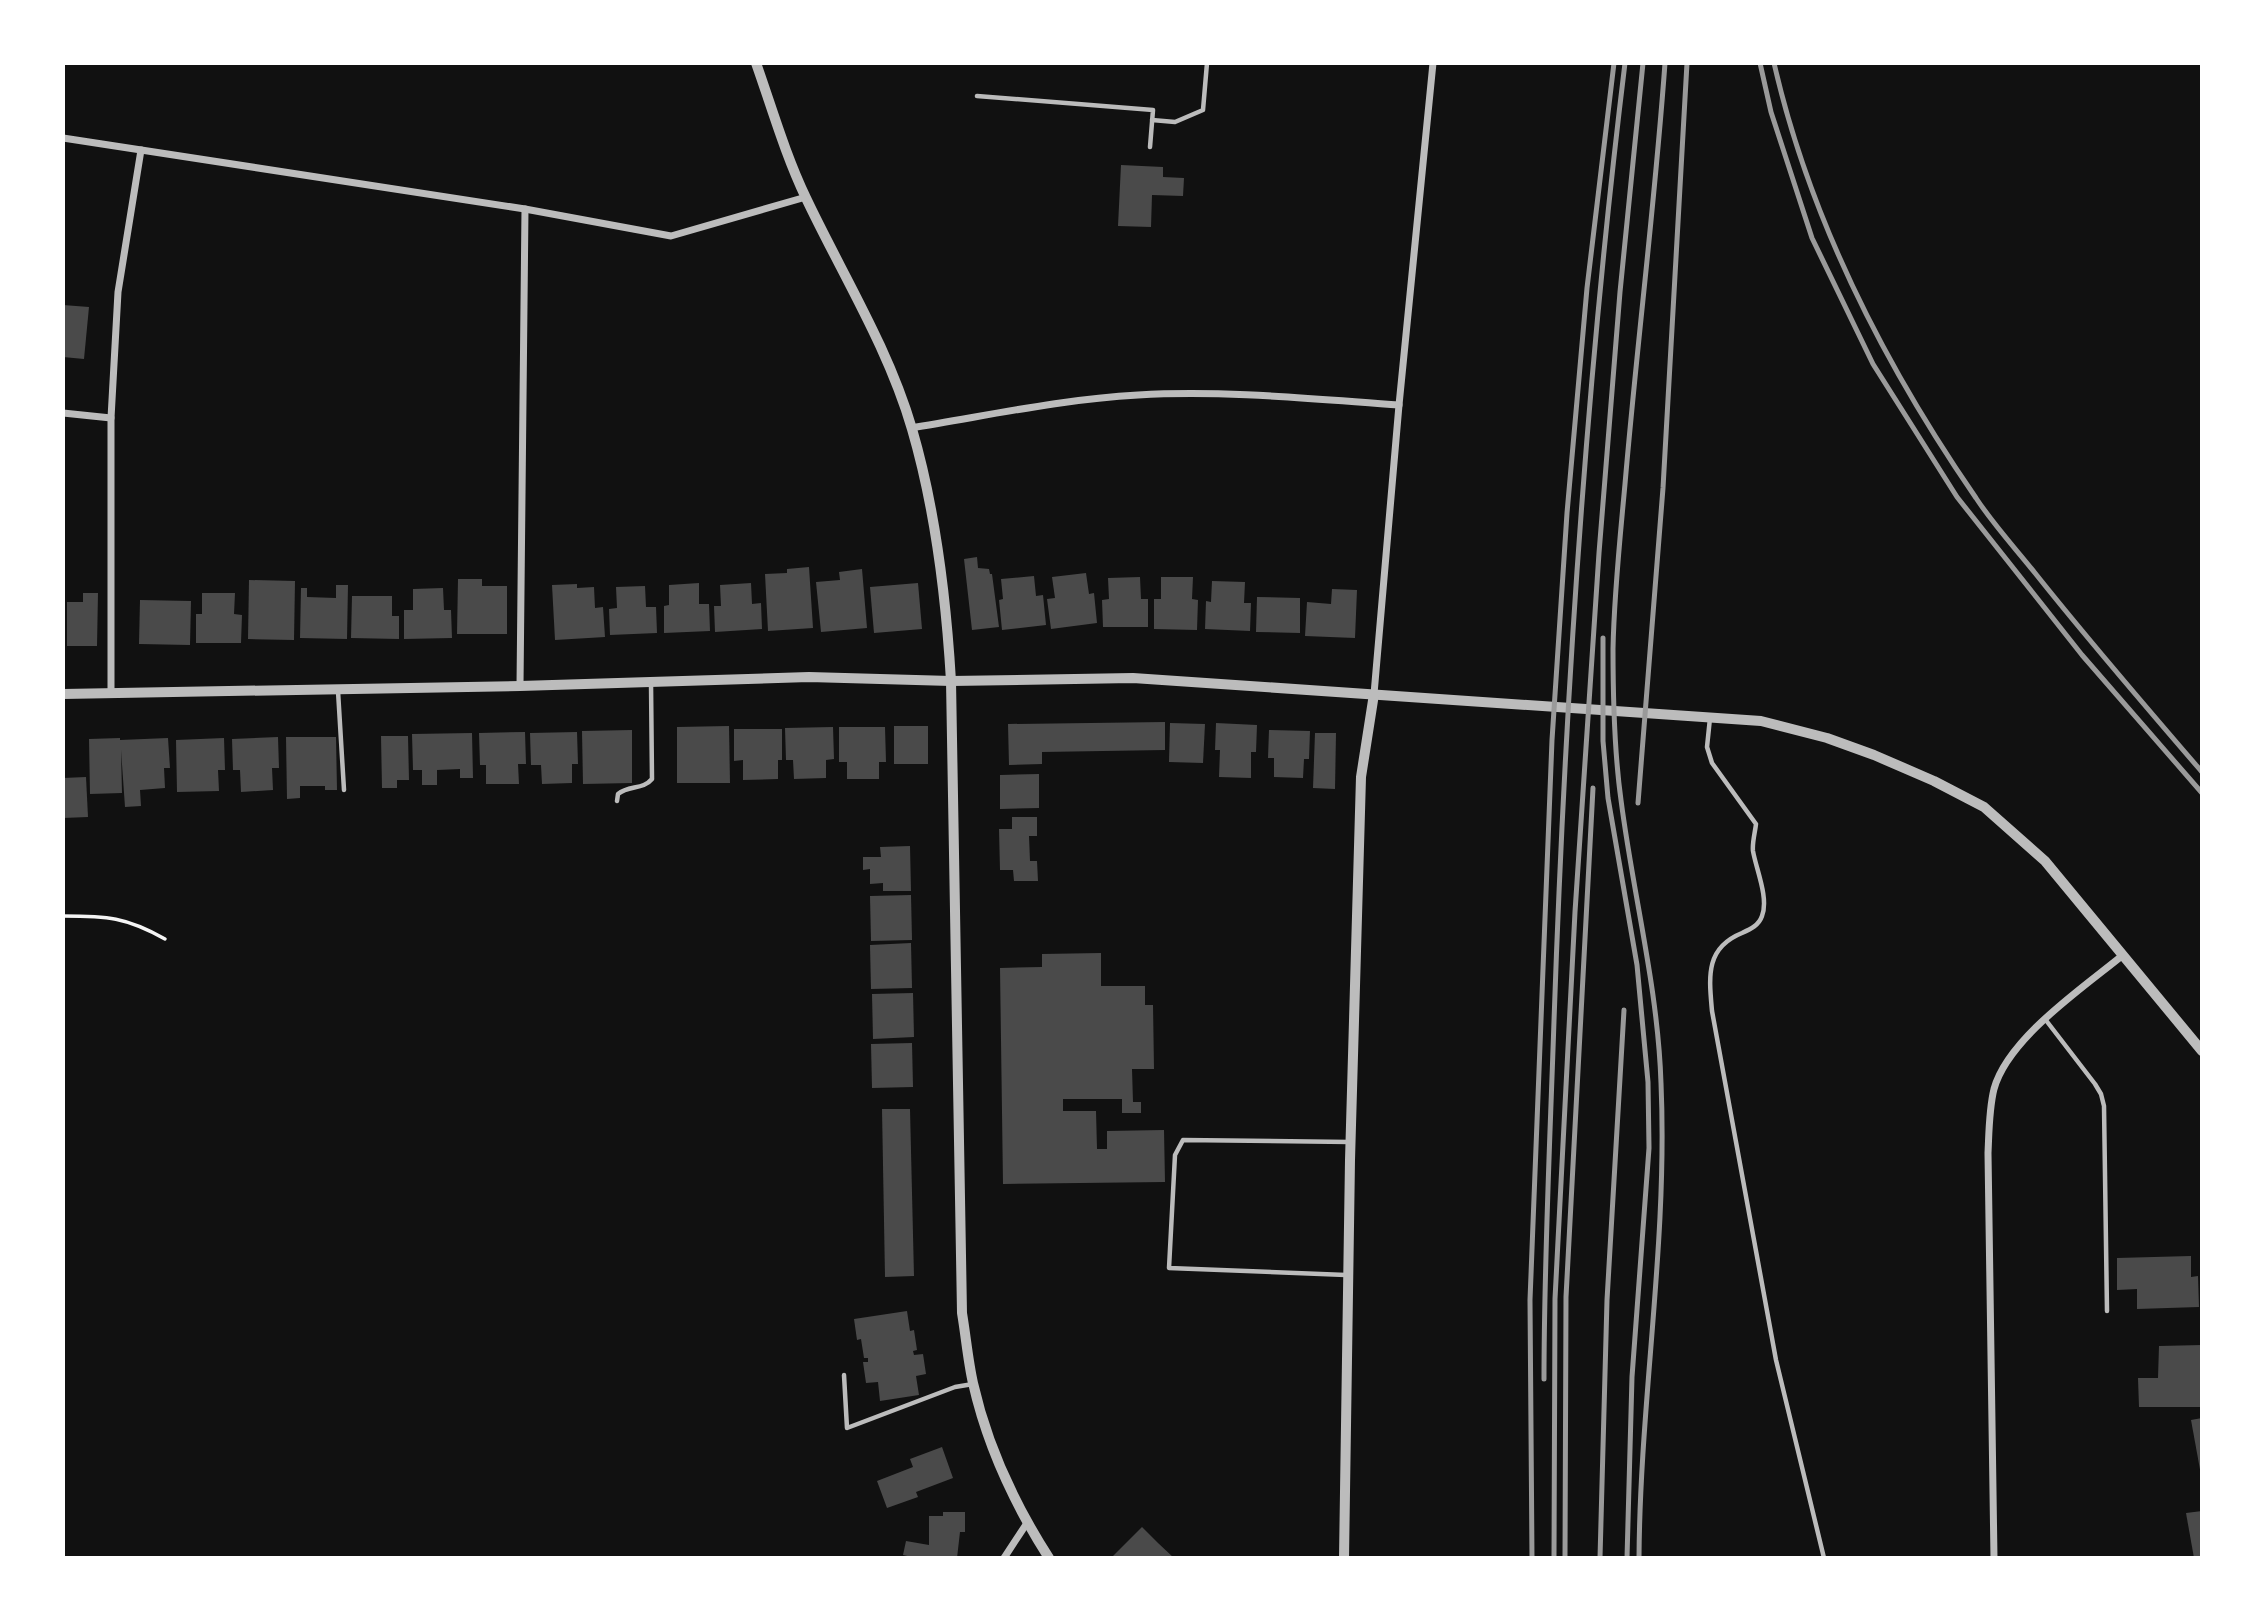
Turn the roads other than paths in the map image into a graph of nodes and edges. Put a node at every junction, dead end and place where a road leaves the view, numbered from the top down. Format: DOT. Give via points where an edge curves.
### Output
graph roads {
  1 [pos="757,63"];
  2 [pos="1207,63"];
  3 [pos="1433,63"];
  4 [pos="977,96"];
  5 [pos="1152,120"];
  6 [pos="63,138"];
  7 [pos="1150,147"];
  8 [pos="141,150"];
  9 [pos="806,197"];
  10 [pos="525,209"];
  11 [pos="1399,405"];
  12 [pos="63,413"];
  13 [pos="111,418"];
  14 [pos="911,428"];
  15 [pos="951,681"];
  16 [pos="651,682"];
  17 [pos="520,686"];
  18 [pos="338,690"];
  19 [pos="63,694"];
  20 [pos="111,694"];
  21 [pos="1374,694"];
  22 [pos="1710,717"];
  23 [pos="344,790"];
  24 [pos="617,801"];
  25 [pos="2123,955"];
  26 [pos="2045,1018"];
  27 [pos="2202,1051"];
  28 [pos="1351,1142"];
  29 [pos="1348,1275"];
  30 [pos="2107,1311"];
  31 [pos="844,1375"];
  32 [pos="973,1384"];
  33 [pos="1027,1523"];
  34 [pos="1004,1558"];
  35 [pos="1049,1558"];
  36 [pos="1344,1558"];
  37 [pos="1824,1558"];
  38 [pos="1994,1558"];
  1 -- 9 [label="street"];
  2 -- 5 [label="lane" via="1203,110 1175,122"];
  3 -- 11 [label="street"];
  4 -- 5 [label="lane" via="1153,110"];
  5 -- 7 [label="lane"];
  6 -- 8 [label="street"];
  8 -- 10 [label="street"];
  8 -- 13 [label="street" via="118,292"];
  9 -- 10 [label="street" via="671,236"];
  9 -- 14 [label="street" via="866,314"];
  10 -- 17 [label="street"];
  11 -- 14 [label="street" via="1172,393 1097,398"];
  11 -- 21 [label="street"];
  12 -- 13 [label="street"];
  13 -- 20 [label="street"];
  14 -- 15 [label="street" via="932,506"];
  15 -- 16 [label="street" via="808,677"];
  15 -- 21 [label="street" via="1133,678"];
  15 -- 32 [label="street" via="962,1313"];
  16 -- 17 [label="street"];
  16 -- 24 [label="lane" via="652,779 624,789"];
  17 -- 18 [label="street"];
  18 -- 20 [label="street"];
  18 -- 23 [label="lane"];
  19 -- 20 [label="street"];
  21 -- 22 [label="street"];
  21 -- 28 [label="street" via="1361,777"];
  22 -- 25 [label="street" via="1761,721 1827,738 1934,780 1983,807 2045,861"];
  22 -- 37 [label="lane" via="1707,747 1712,762 1756,824 1752,848 1763,915 1753,928 1733,936 1716,951 1709,973 1712,1010 1776,1360"];
  25 -- 26 [label="street"];
  25 -- 27 [label="street"];
  26 -- 30 [label="lane" via="2102,1094"];
  26 -- 38 [label="street" via="2003,1068 1994,1088 1991,1115"];
  28 -- 29 [label="street"];
  28 -- 29 [label="lane" via="1184,1140 1175,1155 1169,1268"];
  29 -- 36 [label="street"];
  31 -- 32 [label="lane" via="847,1427"];
  32 -- 33 [label="street" via="1002,1469"];
  33 -- 34 [label="street"];
  33 -- 35 [label="street"];
}
